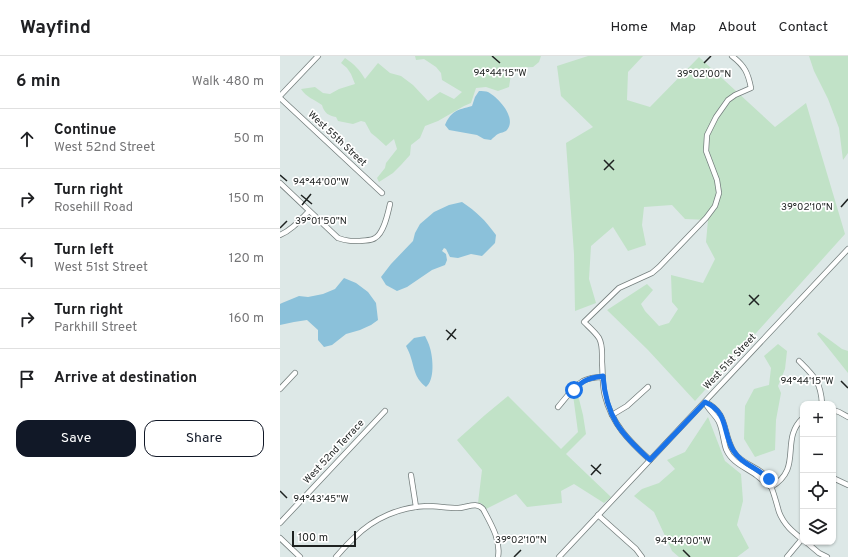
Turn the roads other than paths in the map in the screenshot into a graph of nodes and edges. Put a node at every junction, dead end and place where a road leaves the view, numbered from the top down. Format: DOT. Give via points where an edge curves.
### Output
graph roads {
  1 [pos="318,56"];
  2 [pos="732,56"];
  3 [pos="280,97"];
  4 [pos="280,184"];
  5 [pos="382,193"];
  6 [pos="390,204"];
  7 [pos="309,211"];
  8 [pos="280,235"];
  9 [pos="848,248"];
  10 [pos="799,362"];
  11 [pos="295,373"];
  12 [pos="603,376"];
  13 [pos="648,387"];
  14 [pos="280,388"];
  15 [pos="822,401"];
  16 [pos="705,402"];
  17 [pos="558,407"];
  18 [pos="385,411"];
  19 [pos="836,411"];
  20 [pos="612,415"];
  21 [pos="848,417"];
  22 [pos="800,422"];
  23 [pos="650,460"];
  24 [pos="411,475"];
  25 [pos="836,479"];
  26 [pos="848,485"];
  27 [pos="771,486"];
  28 [pos="416,507"];
  29 [pos="598,515"];
  30 [pos="280,523"];
  31 [pos="280,538"];
  32 [pos="800,538"];
  33 [pos="800,543"];
  34 [pos="809,545"];
  35 [pos="300,557"];
  36 [pos="336,557"];
  37 [pos="498,557"];
  38 [pos="559,557"];
  39 [pos="642,557"];
  40 [pos="787,557"];
  41 [pos="827,557"];
  1 -- 3 [label="street, West 55th Street"];
  2 -- 12 [label="street" via="745,69 751,88 735,94 728,100 707,135 706,151 717,180 718,201 712,211 659,267 652,273 619,288 584,322 600,339"];
  3 -- 5 [label="street, West 55th Street"];
  4 -- 7 [label="street"];
  6 -- 7 [label="street" via="379,235 371,240 347,241 338,238"];
  7 -- 8 [label="street"];
  9 -- 16 [label="street, West 51st Street"];
  10 -- 15 [label="street" via="814,376"];
  11 -- 14 [label="street"];
  12 -- 17 [label="street" via="584,381"];
  12 -- 20 [label="street" via="605,395"];
  13 -- 20 [label="street" via="627,406"];
  16 -- 23 [label="street, West 51st Street"];
  16 -- 27 [label="street" via="720,415 725,426 728,447 749,468 765,475"];
  18 -- 30 [label="street, West 52nd Terrace"];
  19 -- 21 [label="street"];
  20 -- 23 [label="street" via="625,436"];
  22 -- 27 [label="street" via="793,431 787,470 780,481"];
  23 -- 29 [label="street, West 51st Street"];
  24 -- 28 [label="street"];
  25 -- 26 [label="street"];
  27 -- 32 [label="street" via="783,520"];
  28 -- 36 [label="street" via="380,518 355,536"];
  28 -- 37 [label="street" via="480,506 496,535"];
  29 -- 38 [label="street, West 51st Street"];
  29 -- 39 [label="street"];
  31 -- 35 [label="street"];
  33 -- 40 [label="street"];
  34 -- 41 [label="street"];
}
